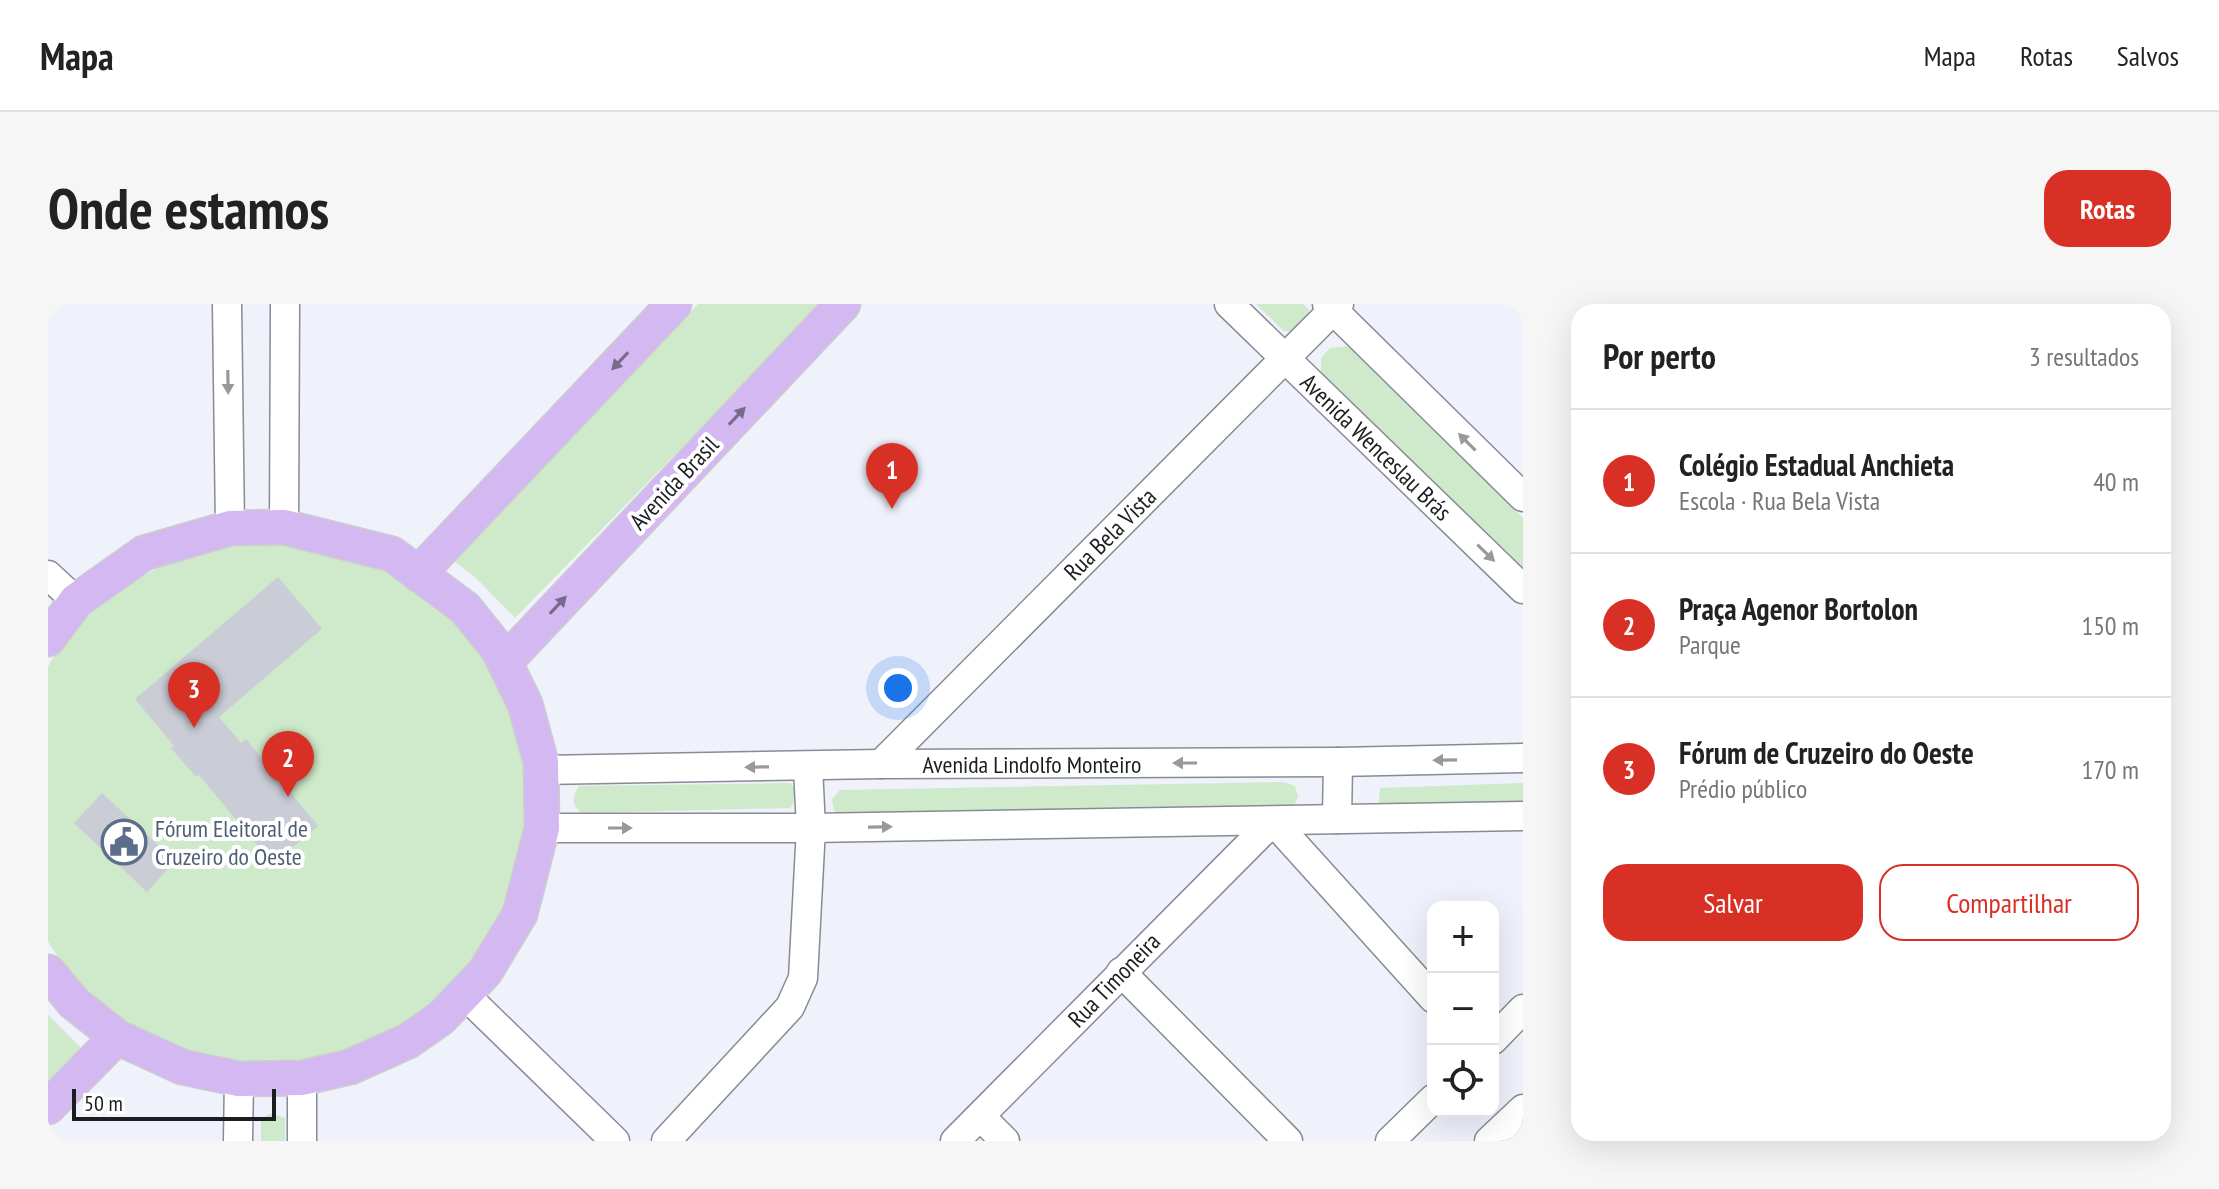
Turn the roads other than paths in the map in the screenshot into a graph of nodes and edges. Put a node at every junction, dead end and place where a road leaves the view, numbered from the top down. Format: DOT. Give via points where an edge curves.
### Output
graph roads {
  1 [pos="227,304"];
  2 [pos="285,304"];
  3 [pos="674,304"];
  4 [pos="843,304"];
  5 [pos="1229,304"];
  6 [pos="1333,306"];
  7 [pos="1285,359"];
  8 [pos="1523,497"];
  9 [pos="284,527"];
  10 [pos="230,528"];
  11 [pos="418,574"];
  12 [pos="48,575"];
  13 [pos="1523,589"];
  14 [pos="76,601"];
  15 [pos="48,639"];
  16 [pos="505,662"];
  17 [pos="1523,758"];
  18 [pos="1338,762"];
  19 [pos="881,764"];
  20 [pos="808,767"];
  21 [pos="542,770"];
  22 [pos="1523,816"];
  23 [pos="1337,819"];
  24 [pos="1273,821"];
  25 [pos="542,828"];
  26 [pos="811,828"];
  27 [pos="48,972"];
  28 [pos="1121,972"];
  29 [pos="1427,991"];
  30 [pos="464,994"];
  31 [pos="1523,1009"];
  32 [pos="1499,1034"];
  33 [pos="117,1037"];
  34 [pos="302,1078"];
  35 [pos="239,1079"];
  36 [pos="1427,1105"];
  37 [pos="48,1107"];
  38 [pos="1523,1109"];
  39 [pos="981,1117"];
  40 [pos="238,1141"];
  41 [pos="302,1141"];
  42 [pos="615,1141"];
  43 [pos="666,1141"];
  44 [pos="955,1141"];
  45 [pos="1005,1141"];
  46 [pos="1288,1141"];
  47 [pos="1390,1141"];
  48 [pos="1489,1141"];
  1 -- 10 [label="street, one-way"];
  2 -- 9 [label="street"];
  3 -- 11 [label="main road, one-way"];
  16 -- 4 [label="main road, Avenida Brasil, one-way"];
  5 -- 7 [label="street, Avenida Wenceslau Brás"];
  6 -- 7 [label="street, Rua Bela Vista"];
  8 -- 6 [label="street, one-way"];
  7 -- 13 [label="street, Avenida Wenceslau Brás, one-way"];
  7 -- 19 [label="street, Rua Bela Vista"];
  9 -- 10 [label="main road"];
  9 -- 11 [label="main road" via="392,554"];
  10 -- 14 [label="main road" via="144,553"];
  11 -- 16 [label="main road" via="465,608"];
  12 -- 14 [label="street"];
  14 -- 15 [label="main road"];
  16 -- 21 [label="main road" via="525,704"];
  17 -- 18 [label="street, Avenida Lindolfo Monteiro, one-way"];
  18 -- 19 [label="street, Avenida Lindolfo Monteiro, one-way"];
  18 -- 23 [label="street"];
  19 -- 20 [label="street, Avenida Lindolfo Monteiro"];
  20 -- 21 [label="street, Avenida Lindolfo Monteiro, one-way"];
  20 -- 26 [label="street"];
  21 -- 25 [label="main road"];
  22 -- 23 [label="street"];
  23 -- 24 [label="street"];
  26 -- 24 [label="street, one-way"];
  24 -- 28 [label="street, Rua Timoneira"];
  24 -- 29 [label="street"];
  25 -- 26 [label="street, one-way"];
  25 -- 30 [label="main road" via="520,914 485,972"];
  26 -- 43 [label="street" via="803,978 790,1007"];
  27 -- 33 [label="main road" via="74,1003"];
  28 -- 39 [label="street, Rua Timoneira"];
  28 -- 46 [label="street"];
  30 -- 34 [label="main road" via="408,1041 350,1067"];
  30 -- 42 [label="street"];
  31 -- 32 [label="street"];
  33 -- 35 [label="main road" via="182,1067"];
  33 -- 37 [label="main road"];
  34 -- 35 [label="main road"];
  34 -- 41 [label="street"];
  35 -- 40 [label="street"];
  36 -- 47 [label="street"];
  38 -- 48 [label="street"];
  39 -- 44 [label="street, Rua Timoneira"];
  39 -- 45 [label="street"];
}
